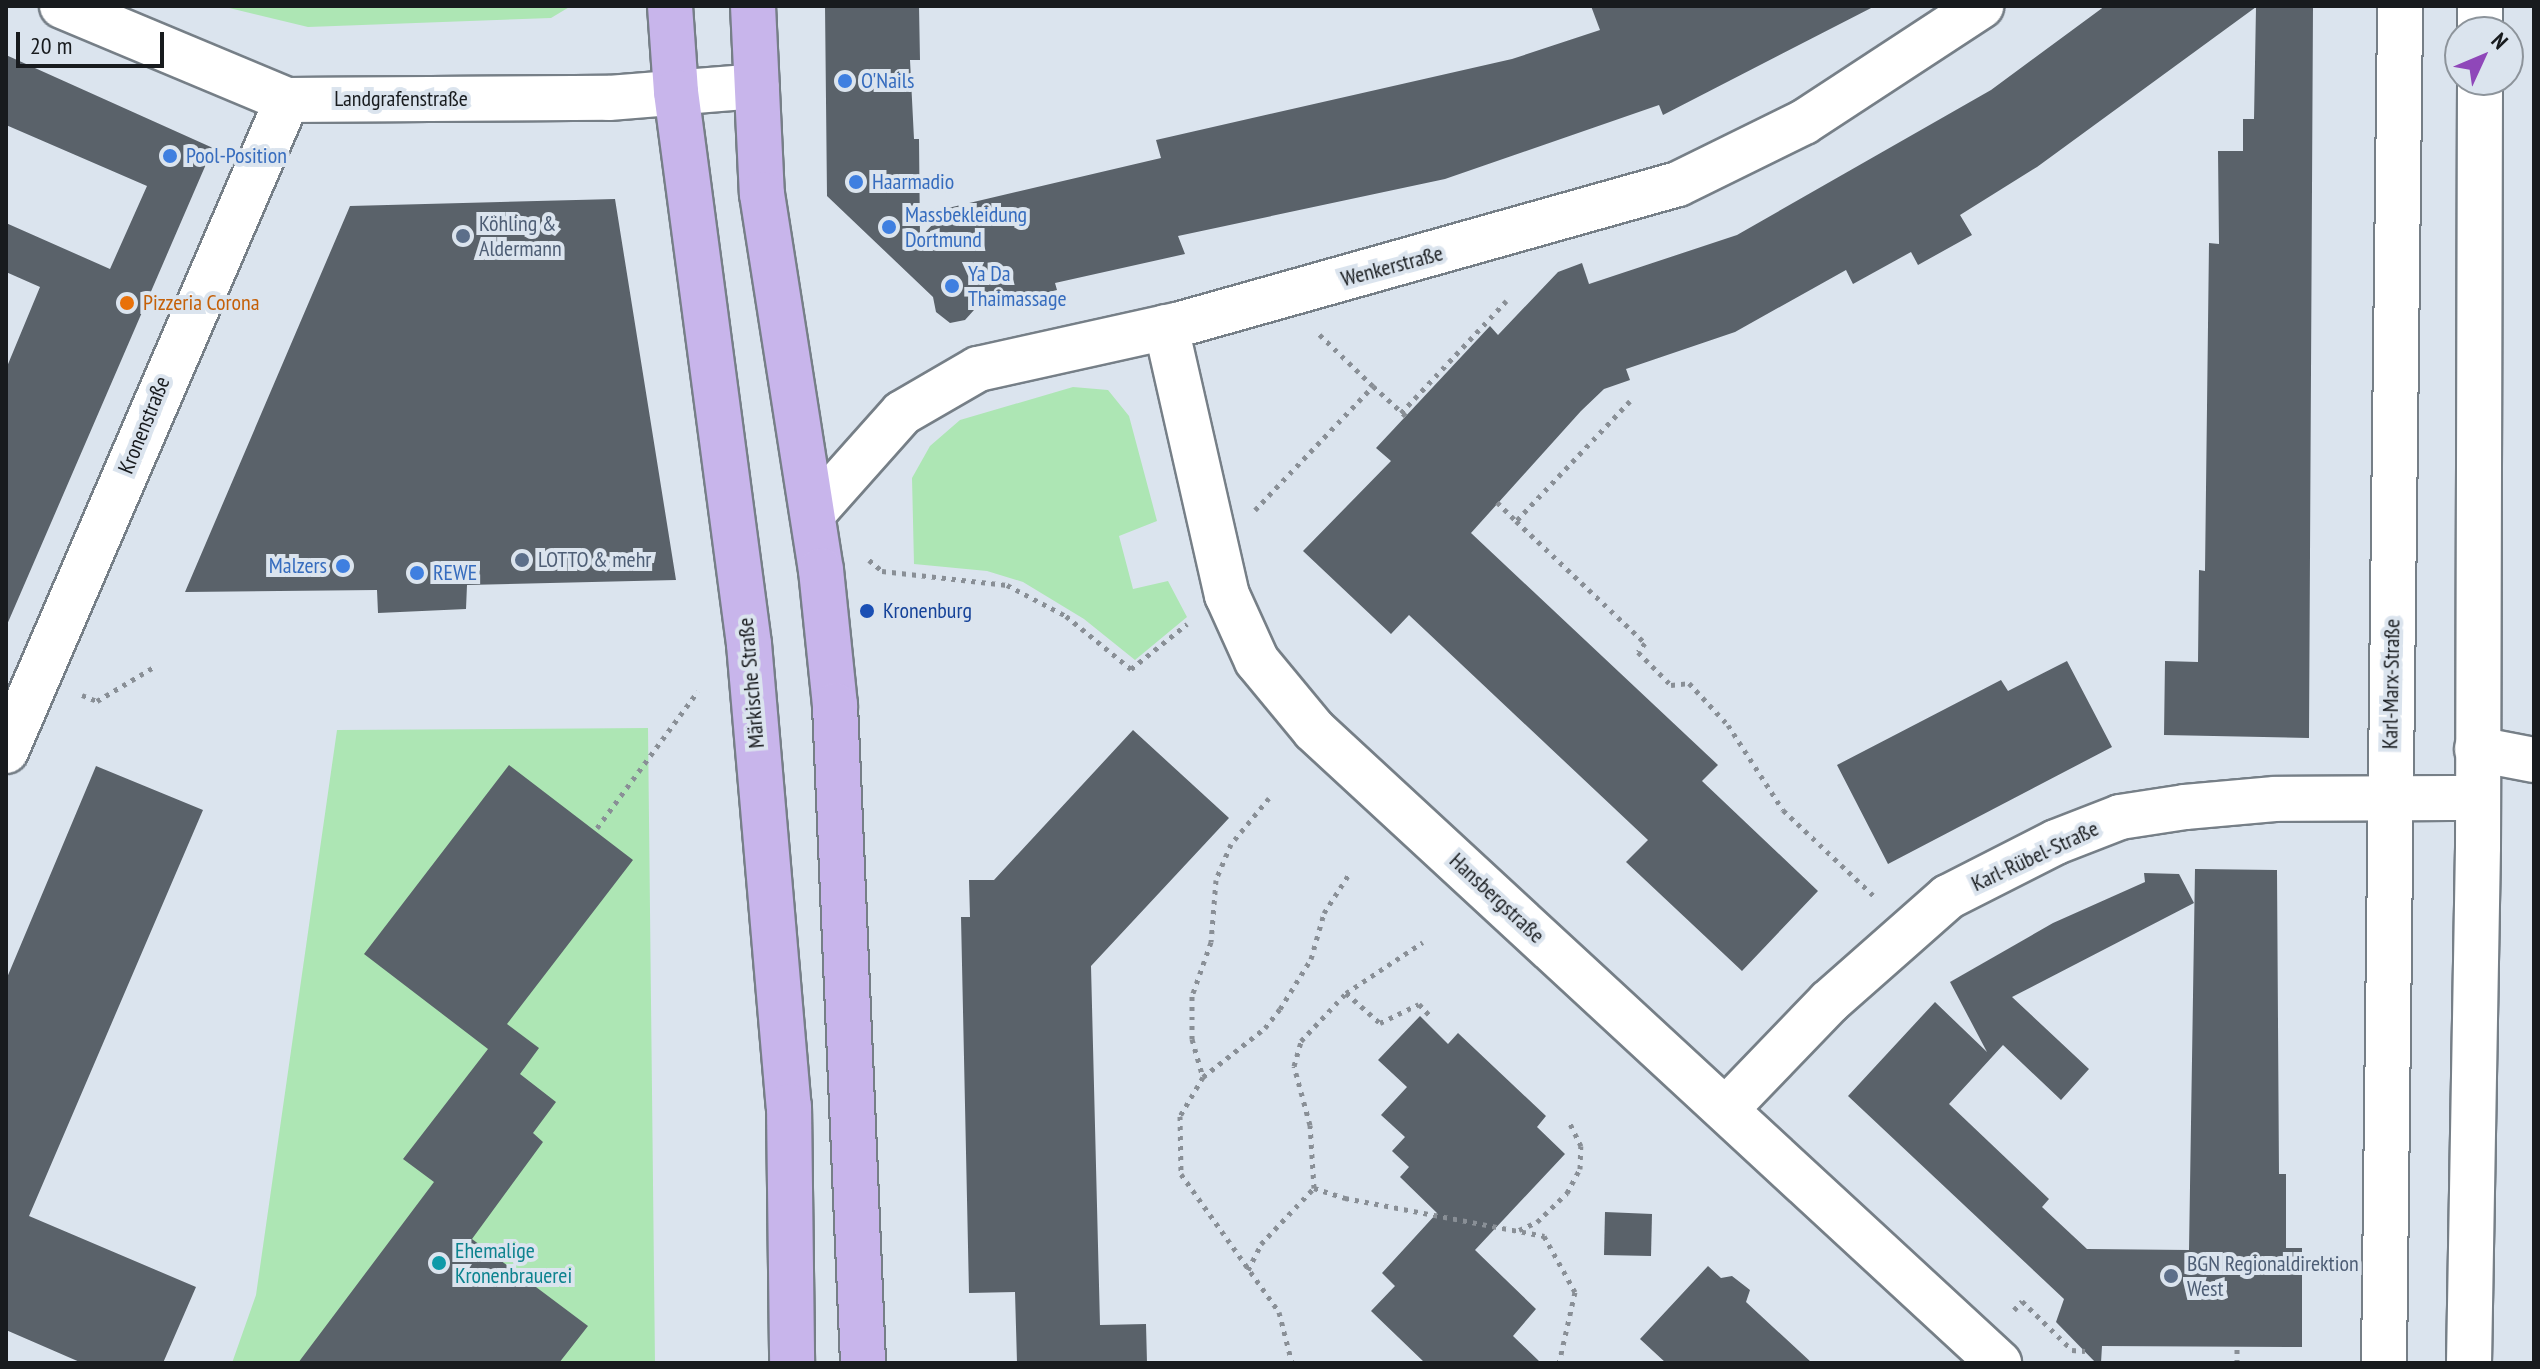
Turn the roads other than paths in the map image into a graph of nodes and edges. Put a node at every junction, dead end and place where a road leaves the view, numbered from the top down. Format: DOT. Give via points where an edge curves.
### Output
graph roads {
  1 [pos="62,6"];
  2 [pos="670,6"];
  3 [pos="753,6"];
  4 [pos="1981,6"];
  5 [pos="2400,6"];
  6 [pos="757,86"];
  7 [pos="676,92"];
  8 [pos="2480,96"];
  9 [pos="287,100"];
  10 [pos="1166,327"];
  11 [pos="813,513"];
  12 [pos="2477,749"];
  13 [pos="6,751"];
  14 [pos="2534,760"];
  15 [pos="2478,798"];
  16 [pos="2389,799"];
  17 [pos="1726,1109"];
  18 [pos="792,1363"];
  19 [pos="863,1363"];
  20 [pos="1999,1363"];
  21 [pos="2384,1363"];
  22 [pos="2469,1363"];
  1 -- 9 [label="street, Landgrafenstraße"];
  2 -- 7 [label="main road, Märkische Straße"];
  3 -- 6 [label="main road"];
  4 -- 10 [label="street, Wenkerstraße" via="1804,122 1678,184"];
  5 -- 16 [label="street, Karl-Marx-Straße"];
  6 -- 7 [label="street, Landgrafenstraße"];
  6 -- 11 [label="main road" via="764,209"];
  7 -- 9 [label="street, Landgrafenstraße" via="609,98"];
  7 -- 18 [label="main road, Märkische Straße" via="749,644 789,1106"];
  8 -- 12 [label="street"];
  9 -- 13 [label="street, Kronenstraße"];
  10 -- 11 [label="street, Wenkerstraße" via="978,369 902,413"];
  10 -- 17 [label="street, Hansbergstraße" via="1227,595 1257,661 1314,730"];
  11 -- 19 [label="main road" via="835,705"];
  12 -- 14 [label="street"];
  12 -- 15 [label="street"];
  15 -- 16 [label="street, Karl-Rübel-Straße"];
  15 -- 22 [label="street"];
  16 -- 17 [label="street, Karl-Rübel-Straße" via="2275,799 2120,817 2056,842 1948,897 1829,1002"];
  16 -- 21 [label="street, Karl-Marx-Straße"];
  17 -- 20 [label="street, Hansbergstraße"];
}
